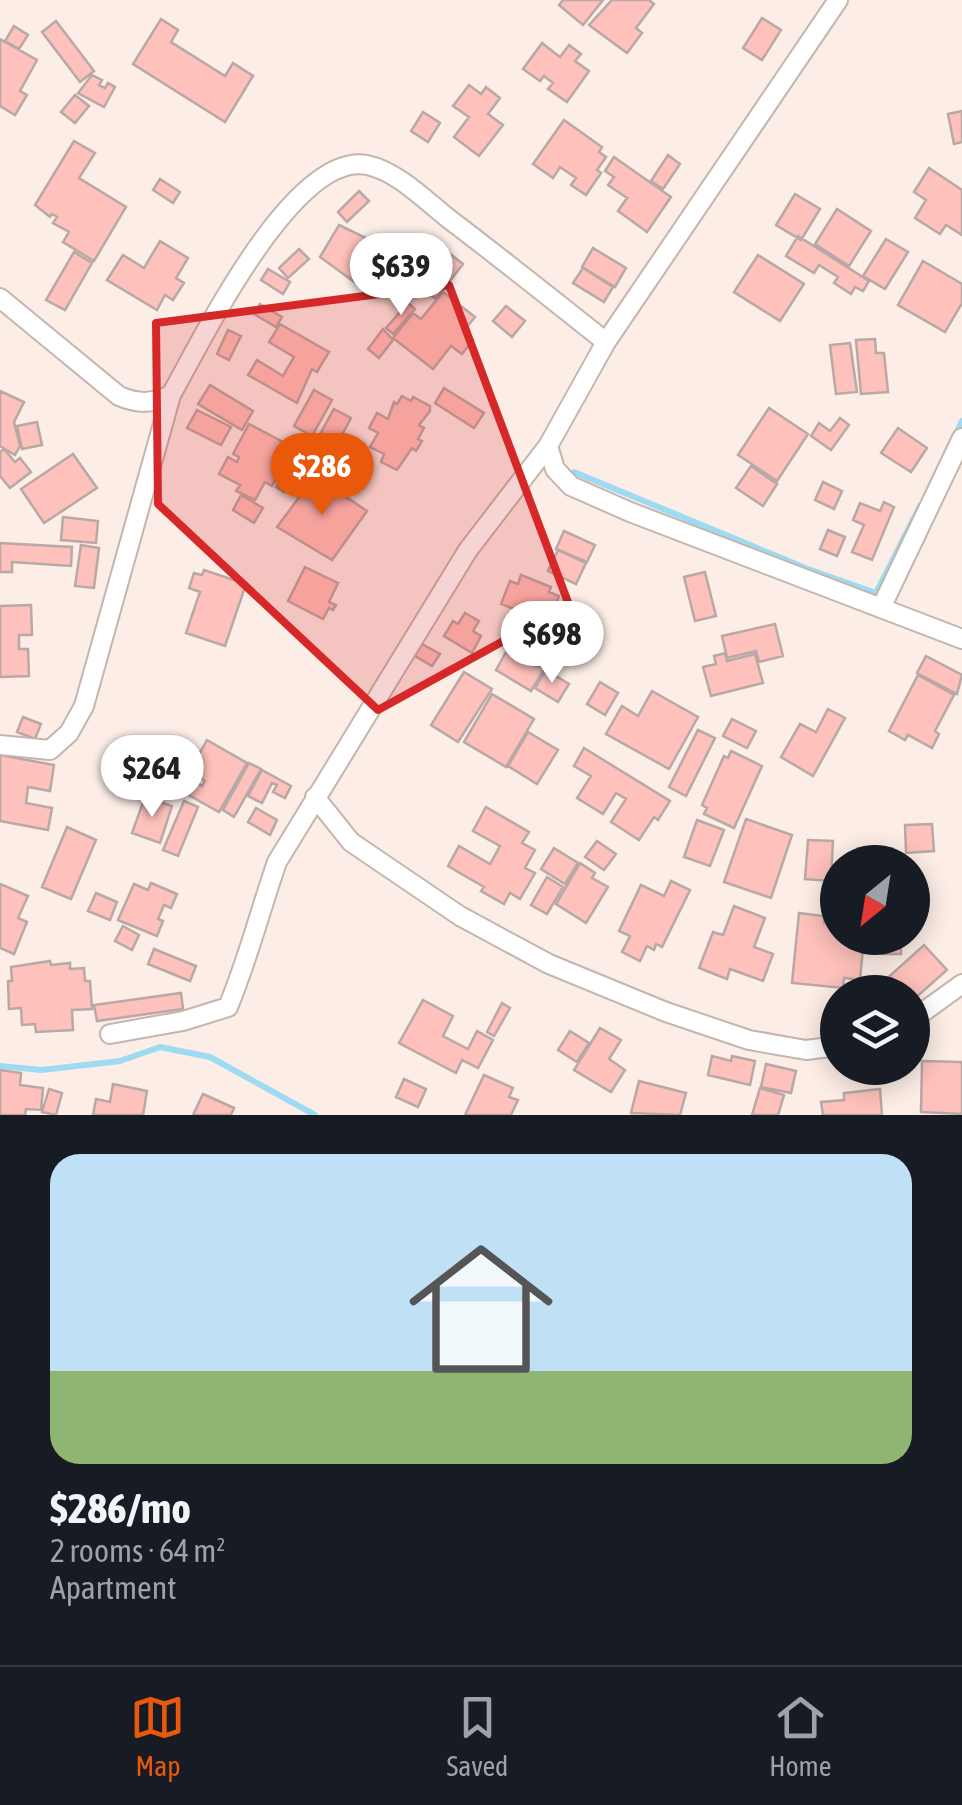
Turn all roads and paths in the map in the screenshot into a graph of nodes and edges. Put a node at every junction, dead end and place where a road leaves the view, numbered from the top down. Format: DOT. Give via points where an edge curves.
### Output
graph roads {
  1 [pos="838,0"];
  2 [pos="0,298"];
  3 [pos="606,342"];
  4 [pos="171,395"];
  5 [pos="962,438"];
  6 [pos="548,446"];
  7 [pos="881,608"];
  8 [pos="962,639"];
  9 [pos="0,745"];
  10 [pos="315,797"];
  11 [pos="962,984"];
  12 [pos="930,1007"];
  13 [pos="110,1034"];
  14 [pos="820,1048"];
  1 -- 3 [label="street"];
  2 -- 4 [label="street" via="119,396 145,403"];
  3 -- 4 [label="street" via="408,186 365,164 323,179 264,236"];
  3 -- 6 [label="street"];
  4 -- 9 [label="street" via="84,706 50,750"];
  5 -- 7 [label="street"];
  6 -- 7 [label="street" via="554,469 571,486"];
  6 -- 10 [label="street" via="468,550"];
  7 -- 8 [label="street"];
  10 -- 13 [label="street" via="277,862 228,1006 183,1022"];
  10 -- 14 [label="street" via="351,842 460,916 550,964 750,1040"];
  11 -- 12 [label="street"];
}
